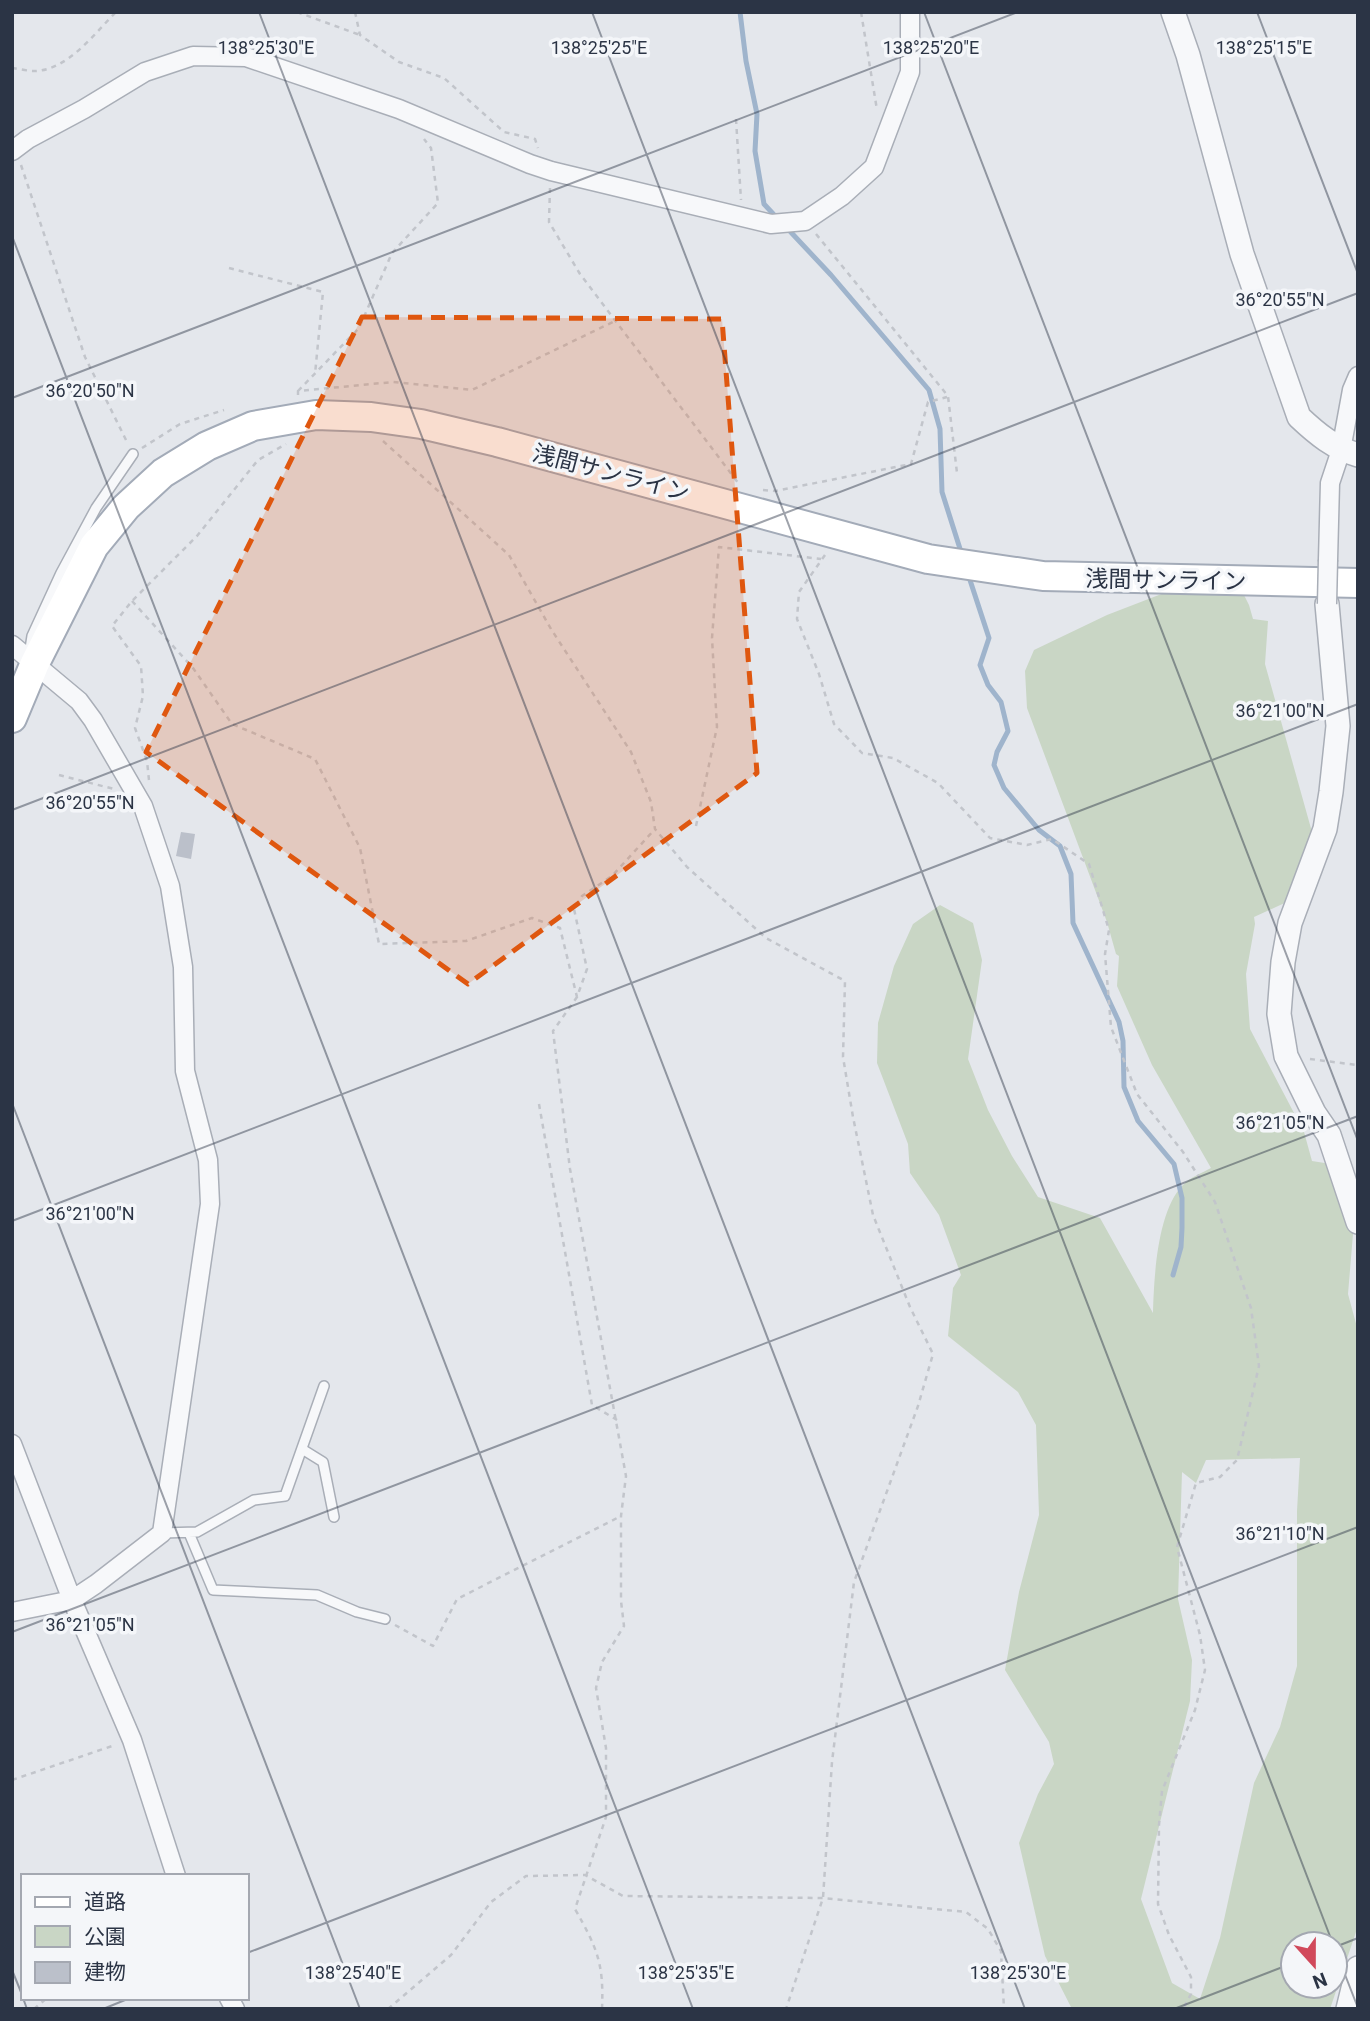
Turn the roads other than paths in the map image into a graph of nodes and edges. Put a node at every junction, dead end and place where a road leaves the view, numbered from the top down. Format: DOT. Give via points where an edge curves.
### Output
graph roads {
  1 [pos="910,12"];
  2 [pos="1173,12"];
  3 [pos="13,149"];
  4 [pos="1358,376"];
  5 [pos="1349,452"];
  6 [pos="133,454"];
  7 [pos="1358,583"];
  8 [pos="1327,604"];
  9 [pos="12,645"];
  10 [pos="32,661"];
  11 [pos="12,718"];
  12 [pos="1358,1222"];
  13 [pos="324,1386"];
  14 [pos="12,1444"];
  15 [pos="302,1449"];
  16 [pos="334,1517"];
  17 [pos="189,1532"];
  18 [pos="162,1533"];
  19 [pos="72,1600"];
  20 [pos="12,1612"];
  21 [pos="385,1619"];
  22 [pos="175,1874"];
  23 [pos="1358,1968"];
  24 [pos="1348,2009"];
  1 -- 3 [label="street" via="910,72 874,167 805,221 771,223 547,170 399,109 246,57 225,55 193,56 145,72"];
  2 -- 5 [label="street" via="1241,254 1299,417"];
  4 -- 5 [label="street" via="1352,390"];
  5 -- 8 [label="street, bridge" via="1330,484"];
  6 -- 10 [label="lane" via="96,508 61,573 32,636"];
  7 -- 10 [label="main road, 浅間サンライン" via="1043,576 929,559 421,424 296,416 253,426 207,446 163,473 126,507 94,546"];
  8 -- 12 [label="street" via="1338,726 1325,829 1290,923 1279,1014 1286,1056 1329,1135"];
  9 -- 10 [label="street"];
  10 -- 11 [label="main road, 浅間サンライン"];
  10 -- 18 [label="street" via="79,701 140,801 170,886 183,967 185,1071 208,1160 210,1204"];
  13 -- 15 [label="lane"];
  14 -- 19 [label="street"];
  15 -- 16 [label="lane" via="323,1462"];
  15 -- 17 [label="lane" via="285,1496 254,1500 197,1532"];
  17 -- 18 [label="lane"];
  17 -- 21 [label="lane" via="213,1590 317,1595"];
  18 -- 19 [label="street"];
  19 -- 20 [label="street"];
  19 -- 22 [label="street" via="132,1740"];
  23 -- 24 [label="street"];
}
